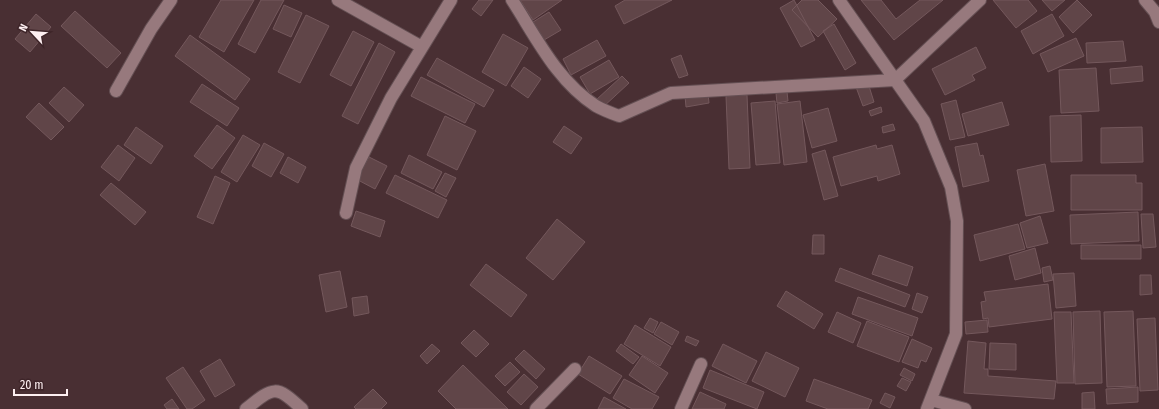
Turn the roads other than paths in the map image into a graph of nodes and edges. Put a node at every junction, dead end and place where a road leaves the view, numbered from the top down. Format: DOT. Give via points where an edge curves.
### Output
graph roads {
  1 [pos="171,0"];
  2 [pos="338,0"];
  3 [pos="451,0"];
  4 [pos="512,0"];
  5 [pos="839,0"];
  6 [pos="980,0"];
  7 [pos="1145,0"];
  8 [pos="1159,22"];
  9 [pos="422,47"];
  10 [pos="895,80"];
  11 [pos="116,90"];
  12 [pos="346,213"];
  13 [pos="701,364"];
  14 [pos="575,369"];
  15 [pos="929,404"];
  16 [pos="246,409"];
  17 [pos="302,409"];
  18 [pos="536,409"];
  19 [pos="681,409"];
  20 [pos="965,409"];
  1 -- 11 [label="street"];
  2 -- 9 [label="street"];
  3 -- 9 [label="street"];
  4 -- 10 [label="street" via="567,81 597,107 619,116 671,93"];
  5 -- 10 [label="street"];
  6 -- 10 [label="street"];
  7 -- 8 [label="street"];
  9 -- 12 [label="street" via="391,98 356,168"];
  10 -- 15 [label="street" via="924,121 951,186 956,221 956,334"];
  13 -- 19 [label="street"];
  14 -- 18 [label="street"];
  15 -- 20 [label="street"];
  16 -- 17 [label="street" via="277,390 285,393"];
}
